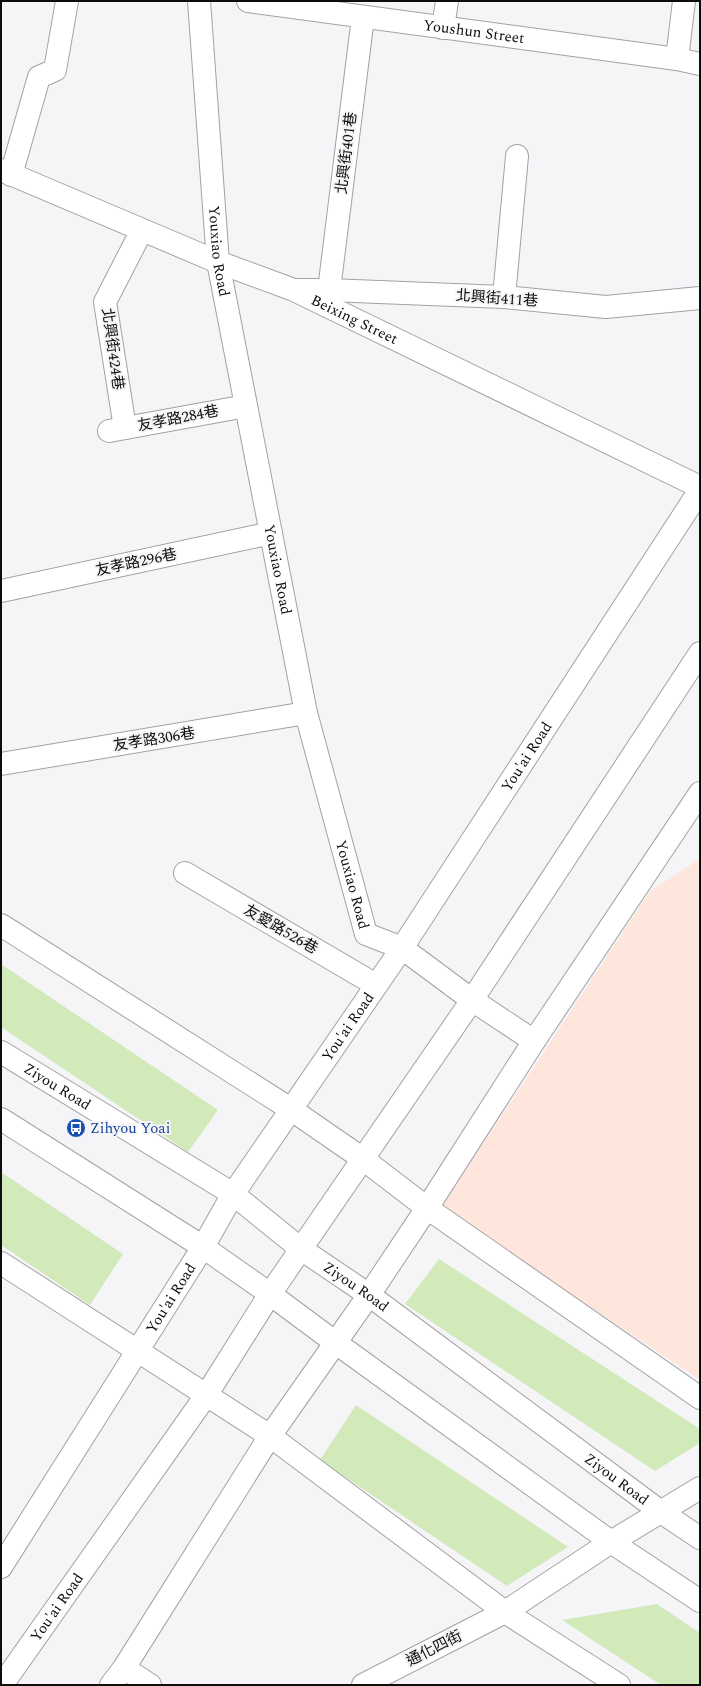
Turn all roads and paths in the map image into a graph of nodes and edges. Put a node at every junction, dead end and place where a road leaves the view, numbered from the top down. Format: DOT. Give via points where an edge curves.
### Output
graph roads {
  1 [pos="66,1"];
  2 [pos="199,1"];
  3 [pos="248,1"];
  4 [pos="447,1"];
  5 [pos="684,1"];
  6 [pos="363,17"];
  7 [pos="443,28"];
  8 [pos="677,60"];
  9 [pos="700,64"];
  10 [pos="517,156"];
  11 [pos="6,173"];
  12 [pos="142,230"];
  13 [pos="218,262"];
  14 [pos="294,290"];
  15 [pos="329,290"];
  16 [pos="504,297"];
  17 [pos="700,298"];
  18 [pos="246,406"];
  19 [pos="117,430"];
  20 [pos="700,488"];
  21 [pos="271,533"];
  22 [pos="2,588"];
  23 [pos="700,653"];
  24 [pos="306,713"];
  25 [pos="1,764"];
  26 [pos="700,793"];
  27 [pos="185,873"];
  28 [pos="1,925"];
  29 [pos="402,948"];
  30 [pos="376,984"];
  31 [pos="472,1000"];
  32 [pos="534,1041"];
  33 [pos="1,1052"];
  34 [pos="292,1110"];
  35 [pos="1,1119"];
  36 [pos="363,1159"];
  37 [pos="233,1194"];
  38 [pos="427,1208"];
  39 [pos="203,1247"];
  40 [pos="301,1249"];
  41 [pos="1,1263"];
  42 [pos="270,1294"];
  43 [pos="369,1295"];
  44 [pos="336,1343"];
  45 [pos="139,1351"];
  46 [pos="207,1394"];
  47 [pos="700,1398"];
  48 [pos="270,1436"];
  49 [pos="700,1488"];
  50 [pos="661,1512"];
  51 [pos="700,1538"];
  52 [pos="611,1542"];
  53 [pos="1,1567"];
  54 [pos="700,1601"];
  55 [pos="505,1612"];
  56 [pos="4,1677"];
  57 [pos="118,1677"];
  58 [pos="150,1685"];
  59 [pos="364,1685"];
  60 [pos="619,1685"];
  1 -- 11 [label="street" via="55,70 39,77"];
  2 -- 13 [label="street, Youxiao Road"];
  3 -- 6 [label="street, Youshun Street"];
  4 -- 7 [label="street"];
  5 -- 8 [label="street"];
  6 -- 7 [label="street, Youshun Street"];
  6 -- 15 [label="street, 北興街401巷"];
  7 -- 8 [label="street, Youshun Street"];
  8 -- 9 [label="street, Youshun Street"];
  10 -- 16 [label="street"];
  11 -- 12 [label="street, Beixing Street"];
  12 -- 13 [label="street, Beixing Street"];
  12 -- 19 [label="street, 北興街424巷" via="105,302"];
  13 -- 14 [label="street, Beixing Street"];
  13 -- 18 [label="street, Youxiao Road"];
  14 -- 15 [label="street, 北興街411巷"];
  14 -- 20 [label="street, Beixing Street"];
  15 -- 16 [label="street, 北興街411巷"];
  16 -- 17 [label="street, 北興街411巷" via="606,307"];
  18 -- 19 [label="street, 友孝路284巷"];
  18 -- 21 [label="street, Youxiao Road"];
  20 -- 29 [label="street, You'ai Road"];
  21 -- 22 [label="street, 友孝路296巷"];
  21 -- 24 [label="street, Youxiao Road"];
  23 -- 31 [label="street, You'ai Road"];
  24 -- 25 [label="street, 友孝路306巷"];
  24 -- 29 [label="street, Youxiao Road" via="366,934"];
  26 -- 32 [label="street"];
  27 -- 30 [label="street, 友愛路526巷"];
  28 -- 34 [label="street"];
  29 -- 30 [label="street, You'ai Road"];
  29 -- 31 [label="street, Youxiao Road"];
  30 -- 34 [label="street, You'ai Road"];
  31 -- 32 [label="street, Youxiao Road"];
  31 -- 36 [label="street, You'ai Road"];
  32 -- 38 [label="street"];
  33 -- 37 [label="street, Ziyou Road"];
  34 -- 36 [label="street"];
  34 -- 37 [label="street, You'ai Road"];
  35 -- 39 [label="street"];
  36 -- 38 [label="street"];
  36 -- 40 [label="street, You'ai Road"];
  37 -- 39 [label="street, You'ai Road"];
  37 -- 40 [label="street, Ziyou Road"];
  38 -- 43 [label="street"];
  38 -- 47 [label="street"];
  39 -- 42 [label="street"];
  39 -- 45 [label="street, You'ai Road"];
  40 -- 42 [label="street, You'ai Road"];
  40 -- 43 [label="street, Ziyou Road"];
  41 -- 45 [label="street"];
  42 -- 44 [label="street"];
  42 -- 46 [label="street, You'ai Road"];
  43 -- 44 [label="street"];
  43 -- 50 [label="street, Ziyou Road"];
  44 -- 48 [label="street"];
  44 -- 52 [label="street"];
  45 -- 46 [label="street"];
  45 -- 53 [label="street, You'ai Road"];
  46 -- 48 [label="street"];
  46 -- 56 [label="street, You'ai Road"];
  48 -- 55 [label="street"];
  48 -- 57 [label="street"];
  49 -- 50 [label="street, 通化四街"];
  50 -- 51 [label="street, Ziyou Road"];
  50 -- 52 [label="street, 通化四街"];
  52 -- 54 [label="street"];
  52 -- 55 [label="street, 通化四街"];
  55 -- 59 [label="street, 通化四街"];
  55 -- 60 [label="street"];
  57 -- 58 [label="street"];
}
